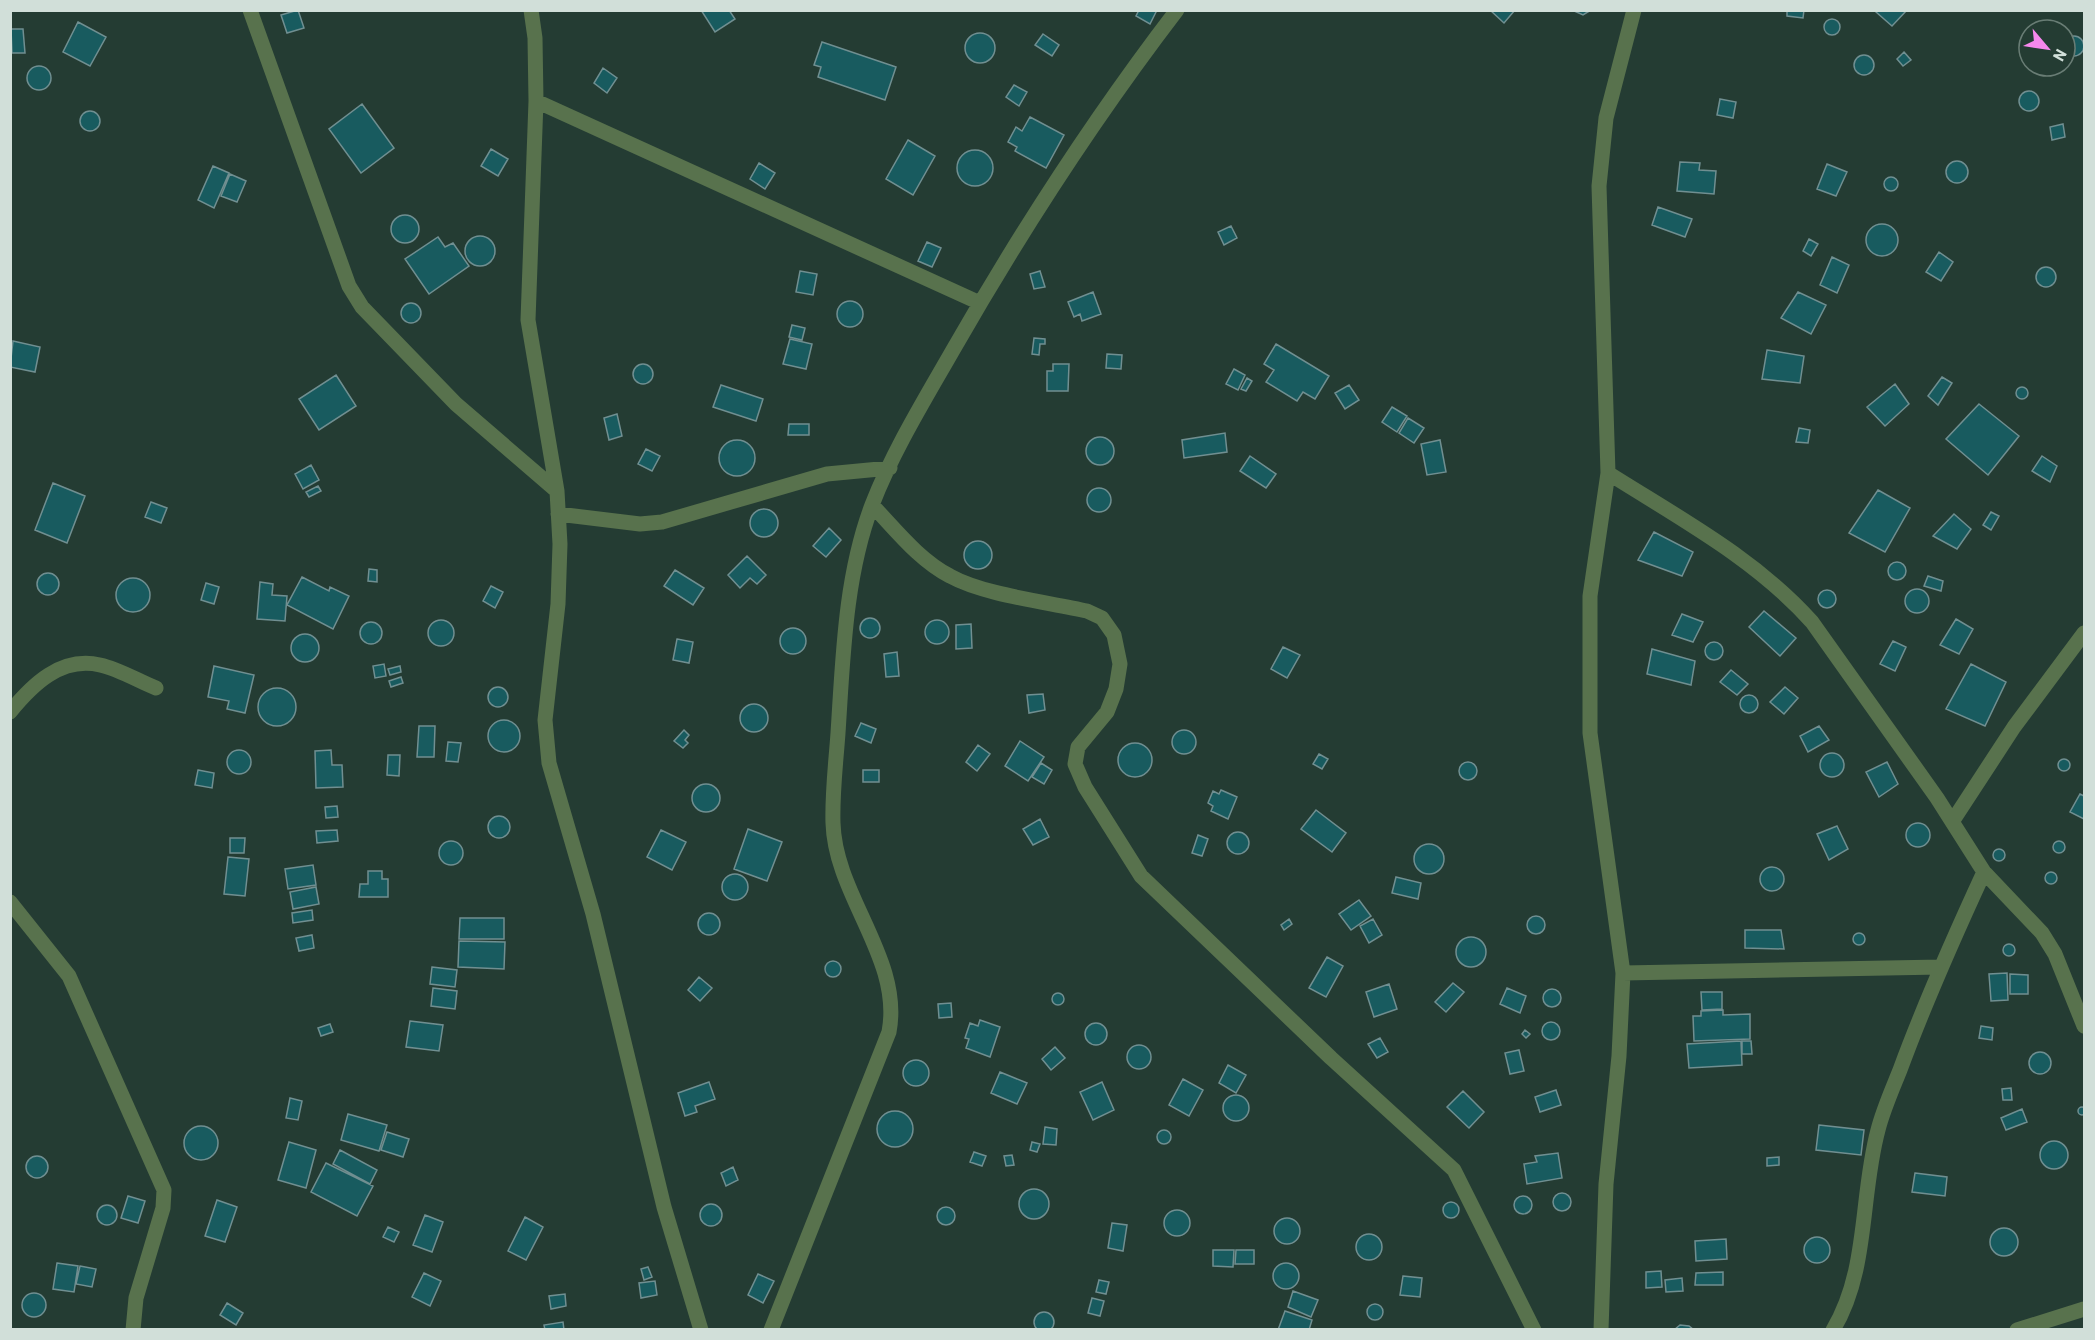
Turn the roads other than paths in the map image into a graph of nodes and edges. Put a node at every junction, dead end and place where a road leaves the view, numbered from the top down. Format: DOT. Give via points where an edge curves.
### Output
graph roads {
  1 [pos="250,10"];
  2 [pos="531,10"];
  3 [pos="1177,10"];
  4 [pos="1634,10"];
  5 [pos="537,101"];
  6 [pos="980,303"];
  7 [pos="890,468"];
  8 [pos="1608,473"];
  9 [pos="557,491"];
  10 [pos="872,505"];
  11 [pos="558,514"];
  12 [pos="2085,633"];
  13 [pos="156,688"];
  14 [pos="10,712"];
  15 [pos="1952,822"];
  16 [pos="1984,872"];
  17 [pos="10,902"];
  18 [pos="1941,966"];
  19 [pos="1623,974"];
  20 [pos="2085,1026"];
  21 [pos="2085,1309"];
  22 [pos="134,1329"];
  23 [pos="701,1329"];
  24 [pos="771,1329"];
  25 [pos="1534,1329"];
  26 [pos="1601,1329"];
  27 [pos="1833,1329"];
  28 [pos="2017,1329"];
  1 -- 9 [label="street" via="349,286 362,307 456,404"];
  2 -- 5 [label="street"];
  3 -- 6 [label="street" via="1078,149"];
  4 -- 8 [label="street" via="1606,118 1599,186"];
  5 -- 6 [label="street"];
  5 -- 9 [label="street" via="528,320"];
  6 -- 7 [label="street"];
  7 -- 10 [label="street"];
  7 -- 11 [label="street" via="827,474 662,522 640,524"];
  8 -- 15 [label="street" via="1754,566 1791,599 1812,622"];
  8 -- 19 [label="street" via="1590,596 1590,733"];
  9 -- 11 [label="street"];
  10 -- 24 [label="street" via="844,638 833,824 839,862 889,985 893,1011 889,1032"];
  10 -- 25 [label="street" via="916,552 950,576 1102,618 1114,635 1120,664 1107,712 1078,747 1075,764 1085,788 1141,876 1454,1170"];
  11 -- 23 [label="street" via="558,604 545,720 549,763 593,914 664,1207"];
  12 -- 15 [label="street" via="2014,727"];
  13 -- 14 [label="street" via="99,664 57,668"];
  15 -- 16 [label="street"];
  16 -- 18 [label="street"];
  16 -- 20 [label="street" via="2042,933"];
  17 -- 22 [label="street" via="69,976 164,1190 164,1208 136,1298"];
  18 -- 19 [label="street"];
  18 -- 27 [label="street" via="1878,1128 1869,1167 1855,1279"];
  19 -- 26 [label="street" via="1606,1184"];
  21 -- 28 [label="street"];
}
